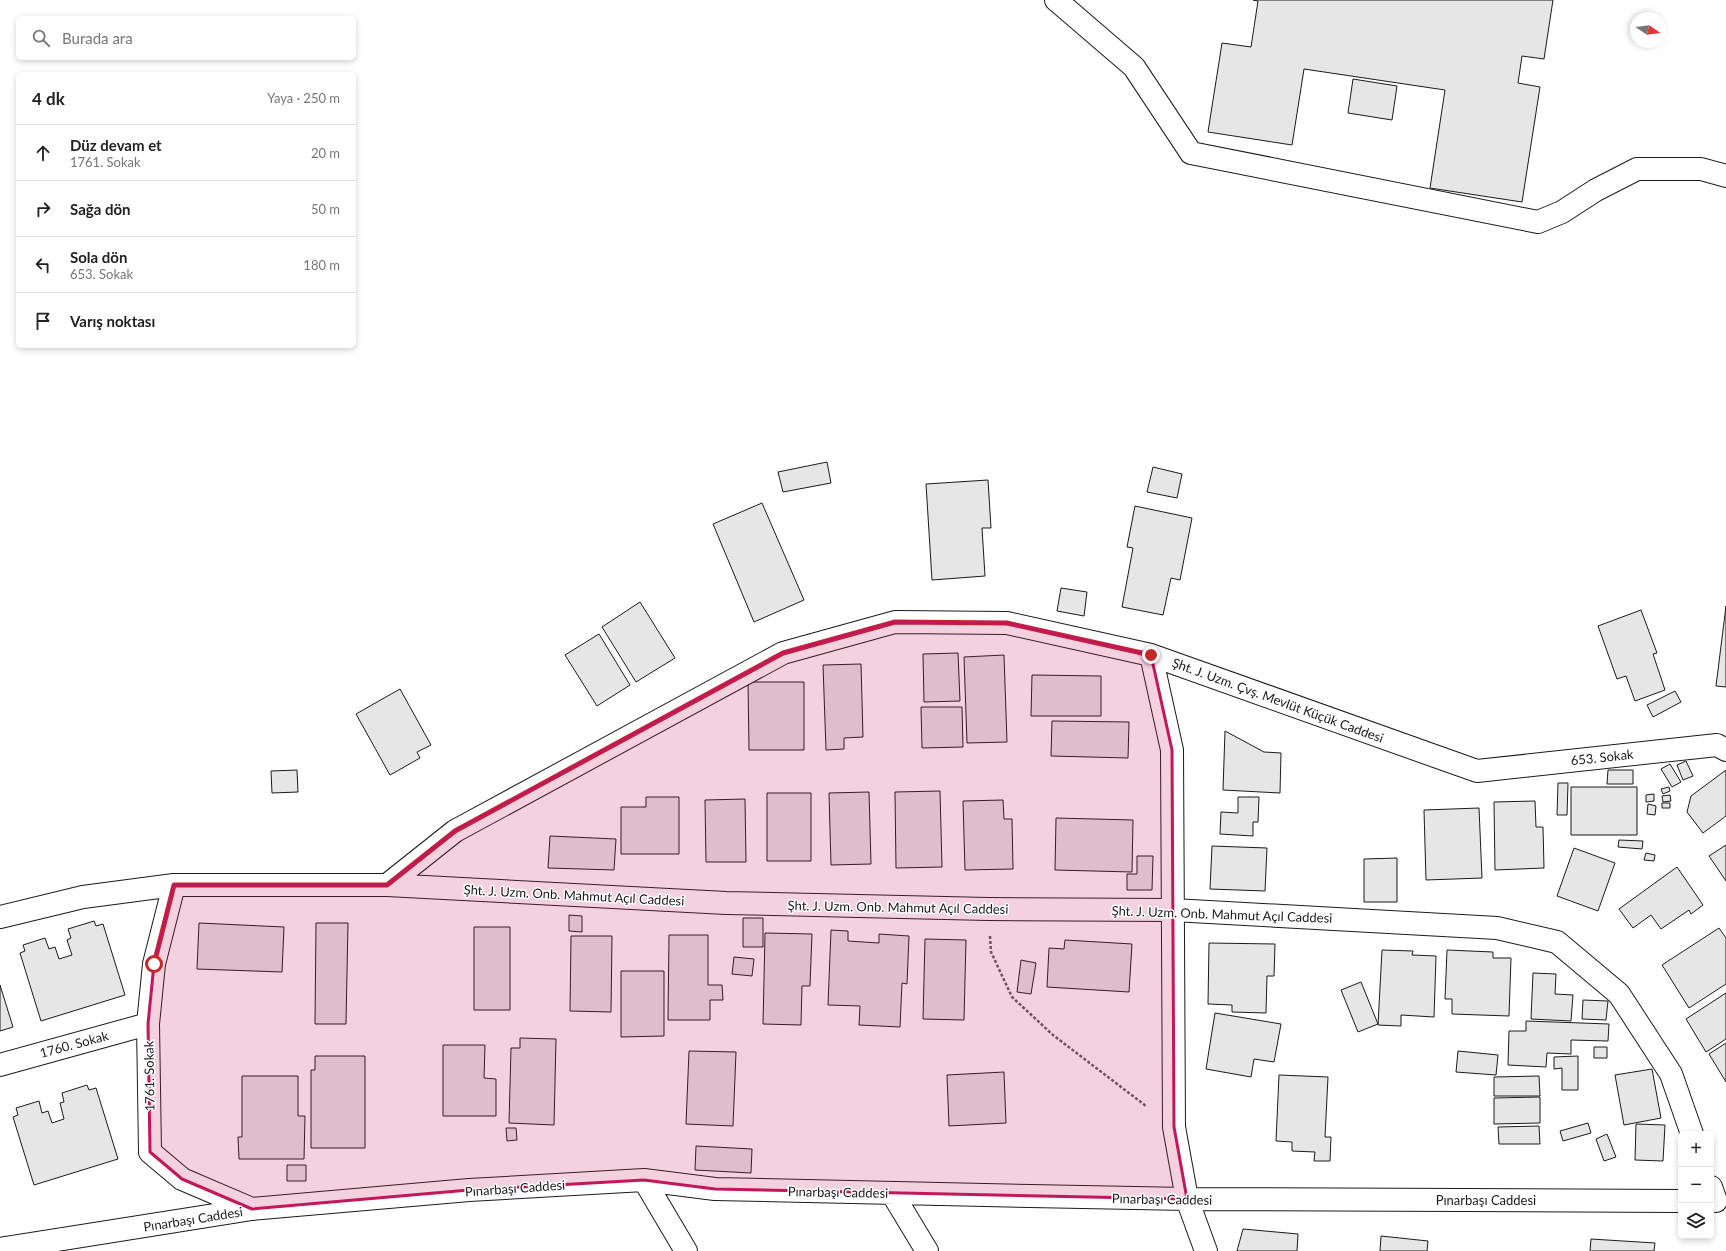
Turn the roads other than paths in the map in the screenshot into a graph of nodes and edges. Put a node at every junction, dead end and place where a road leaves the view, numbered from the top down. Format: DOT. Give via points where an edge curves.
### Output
graph roads {
  1 [pos="1056,0"];
  2 [pos="1726,176"];
  3 [pos="1151,655"];
  4 [pos="1726,750"];
  5 [pos="1477,771"];
  6 [pos="174,885"];
  7 [pos="387,885"];
  8 [pos="1174,910"];
  9 [pos="0,917"];
  10 [pos="148,1024"];
  11 [pos="0,1065"];
  12 [pos="1691,1131"];
  13 [pos="644,1180"];
  14 [pos="892,1193"];
  15 [pos="1187,1199"];
  16 [pos="1678,1201"];
  17 [pos="252,1210"];
  18 [pos="0,1249"];
  19 [pos="686,1251"];
  20 [pos="927,1251"];
  21 [pos="1206,1251"];
  1 -- 2 [label="street" via="1134,67 1191,153 1538,222 1562,212 1596,190 1637,169 1701,169"];
  3 -- 5 [label="street, Şht. J. Uzm. Çvş. Mevlüt Küçük Caddesi"];
  3 -- 7 [label="street" via="1007,623 895,622 783,653 455,831"];
  3 -- 8 [label="street, Şht. J. Uzm. Çvş. Mevlüt Küçük Caddesi" via="1172,750"];
  4 -- 5 [label="street, 653. Sokak" via="1717,745"];
  6 -- 7 [label="street, Şht. J. Uzm. Onb. Mahmut Açıl Caddesi"];
  6 -- 9 [label="street, Şht. J. Uzm. Onb. Mahmut Açıl Caddesi" via="83,898"];
  6 -- 10 [label="street, 1761. Sokak" via="154,964"];
  7 -- 8 [label="street, Şht. J. Uzm. Onb. Mahmut Açıl Caddesi" via="726,903"];
  8 -- 12 [label="street, Şht. J. Uzm. Onb. Mahmut Açıl Caddesi" via="1497,928 1557,942 1619,994 1671,1074"];
  8 -- 15 [label="street, Şht. J. Uzm. Çvş. Mevlüt Küçük Caddesi" via="1174,1127"];
  10 -- 11 [label="street, 1760. Sokak"];
  10 -- 17 [label="street, 1761. Sokak" via="150,1152 182,1180"];
  13 -- 14 [label="street, Pınarbaşı Caddesi" via="715,1189"];
  13 -- 17 [label="street, Pınarbaşı Caddesi" via="469,1190"];
  13 -- 19 [label="street"];
  14 -- 15 [label="street, Pınarbaşı Caddesi"];
  14 -- 20 [label="street"];
  15 -- 16 [label="street, Pınarbaşı Caddesi"];
  15 -- 21 [label="street, Şht. J. Uzm. Çvş. Mevlüt Küçük Caddesi"];
  17 -- 18 [label="street, Pınarbaşı Caddesi"];
}
